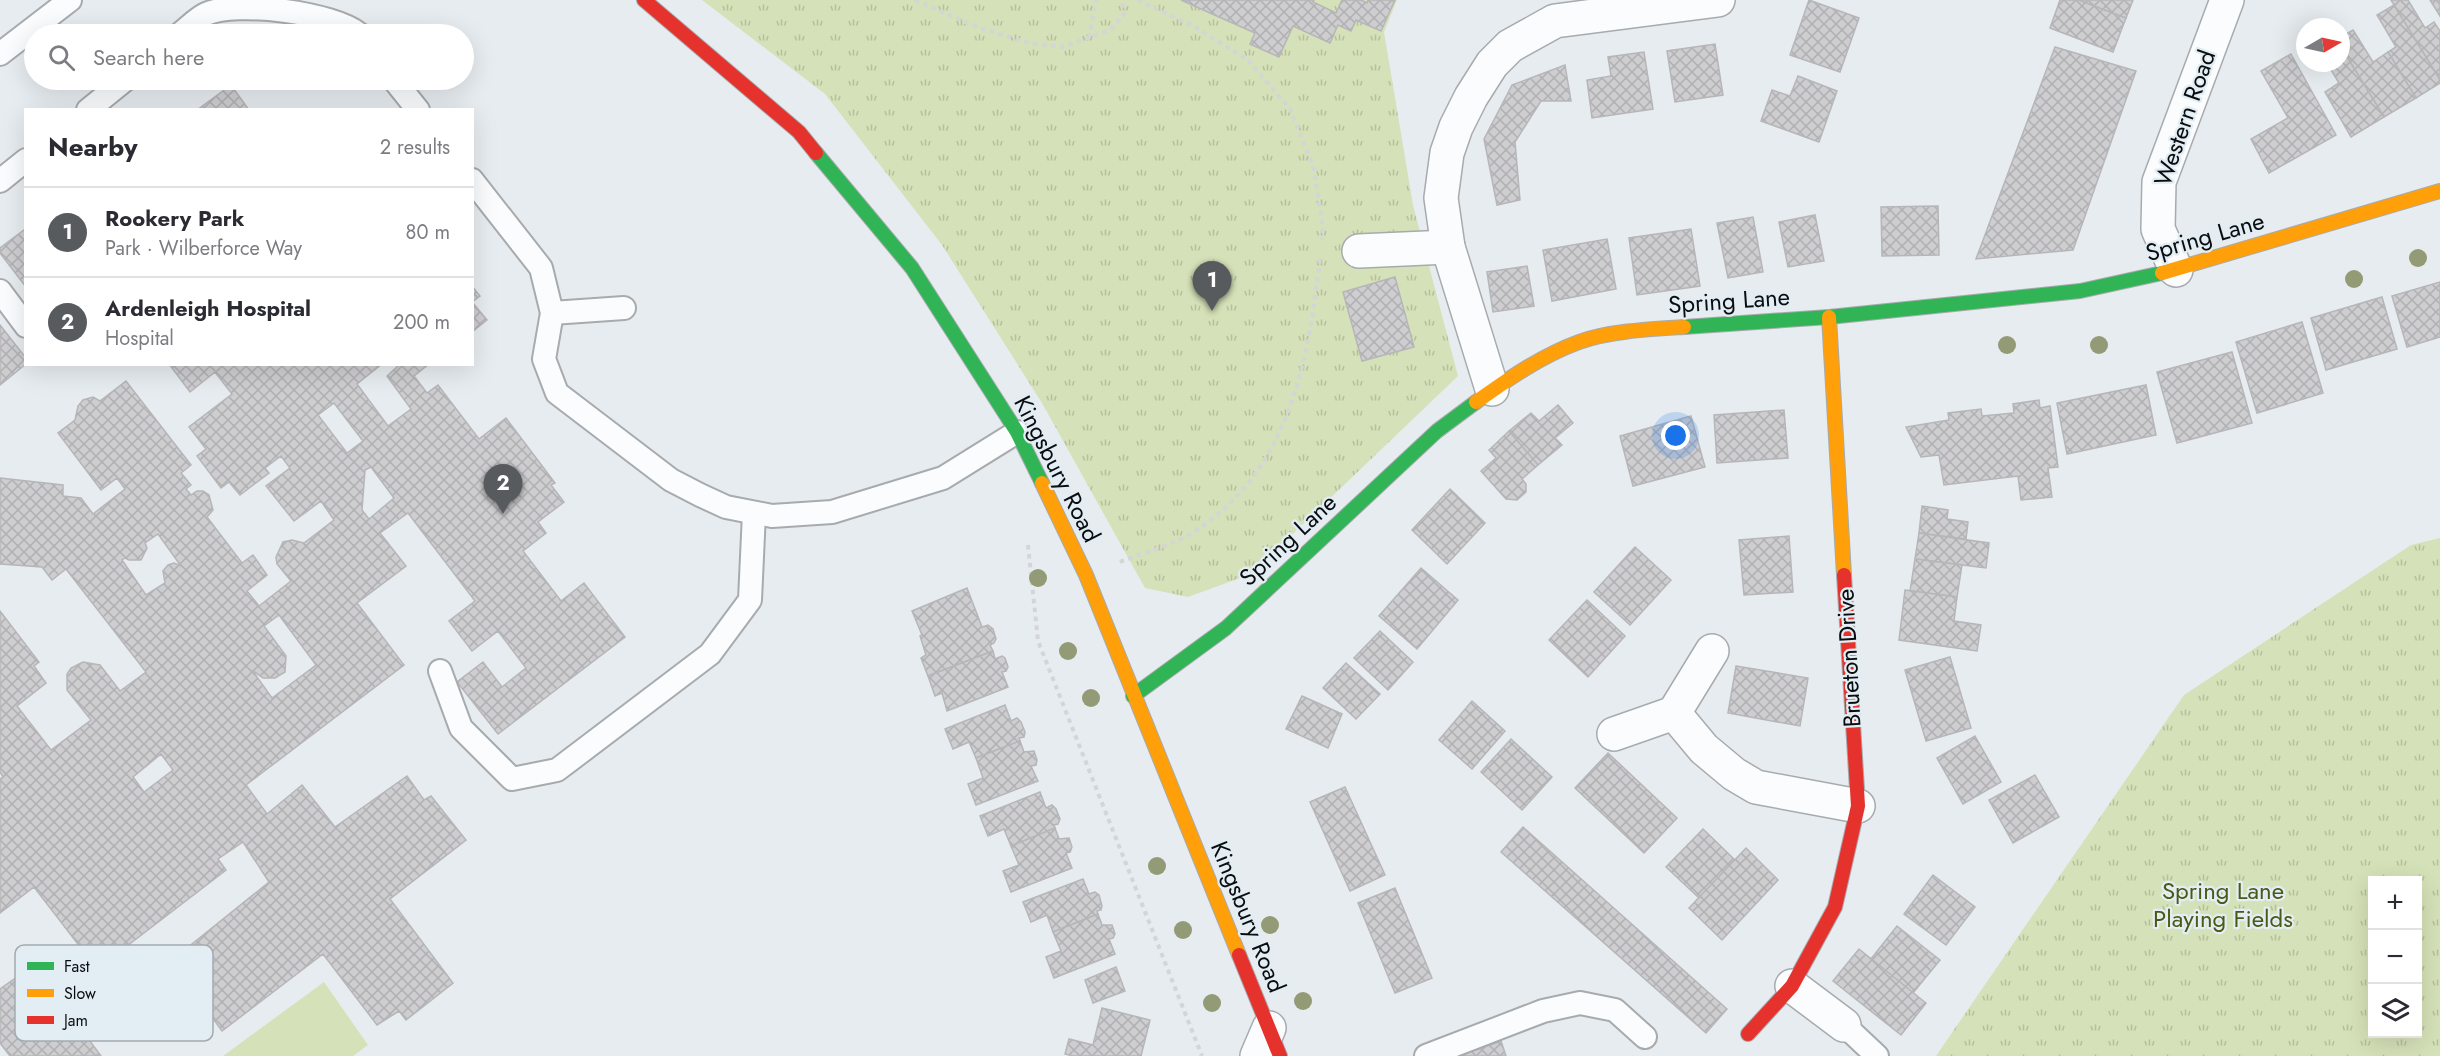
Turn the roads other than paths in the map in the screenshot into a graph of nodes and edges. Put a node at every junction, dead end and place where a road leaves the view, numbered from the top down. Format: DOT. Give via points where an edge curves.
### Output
graph roads {
  1 [pos="70,0"];
  2 [pos="644,0"];
  3 [pos="1718,0"];
  4 [pos="2227,0"];
  5 [pos="238,3"];
  6 [pos="39,24"];
  7 [pos="193,24"];
  8 [pos="338,24"];
  9 [pos="24,35"];
  10 [pos="0,54"];
  11 [pos="113,90"];
  12 [pos="402,90"];
  13 [pos="90,108"];
  14 [pos="416,108"];
  15 [pos="24,162"];
  16 [pos="0,181"];
  17 [pos="474,183"];
  18 [pos="2440,191"];
  19 [pos="1448,247"];
  20 [pos="1359,251"];
  21 [pos="2176,270"];
  22 [pos="0,291"];
  23 [pos="624,308"];
  24 [pos="552,313"];
  25 [pos="1829,316"];
  26 [pos="24,323"];
  27 [pos="1492,389"];
  28 [pos="1017,432"];
  29 [pos="754,513"];
  30 [pos="1712,651"];
  31 [pos="440,671"];
  32 [pos="1133,696"];
  33 [pos="1674,713"];
  34 [pos="1614,735"];
  35 [pos="1858,806"];
  36 [pos="1792,986"];
  37 [pos="1844,1025"];
  38 [pos="1748,1034"];
  39 [pos="1645,1037"];
  40 [pos="1269,1047"];
  41 [pos="1426,1056"];
  42 [pos="1877,1056"];
  1 -- 6 [label="lane"];
  2 -- 28 [label="street, Kingsbury Road" via="799,132 912,268"];
  3 -- 19 [label="street" via="1556,21 1510,46 1492,64 1471,97 1447,153 1441,198"];
  4 -- 21 [label="street, Western Road" via="2159,182 2158,229"];
  5 -- 7 [label="lane" via="206,14"];
  5 -- 8 [label="lane" via="321,16"];
  9 -- 10 [label="lane"];
  11 -- 13 [label="lane"];
  12 -- 14 [label="lane"];
  15 -- 16 [label="lane"];
  17 -- 24 [label="lane" via="541,268"];
  18 -- 21 [label="street, Spring Lane"];
  19 -- 20 [label="street"];
  19 -- 27 [label="street"];
  21 -- 25 [label="street, Spring Lane" via="2080,291"];
  22 -- 26 [label="lane"];
  23 -- 24 [label="lane"];
  24 -- 29 [label="lane" via="544,359 557,393 671,480 726,507"];
  25 -- 27 [label="street, Spring Lane" via="1641,330 1580,342"];
  25 -- 35 [label="street, Brueton Drive"];
  27 -- 32 [label="street, Spring Lane" via="1437,431 1226,628"];
  28 -- 29 [label="lane" via="943,478 832,512 772,516"];
  28 -- 32 [label="street, Kingsbury Road" via="1086,575"];
  29 -- 31 [label="lane" via="750,600 710,654 557,770 512,779 461,728"];
  30 -- 33 [label="street"];
  32 -- 40 [label="street, Kingsbury Road"];
  33 -- 34 [label="street"];
  33 -- 35 [label="street" via="1704,749 1756,787"];
  35 -- 36 [label="street, Brueton Drive" via="1835,907"];
  36 -- 37 [label="street"];
  36 -- 38 [label="street, Brueton Drive"];
  37 -- 42 [label="lane"];
  39 -- 41 [label="lane" via="1615,1010 1580,1003 1543,1011"];
}
